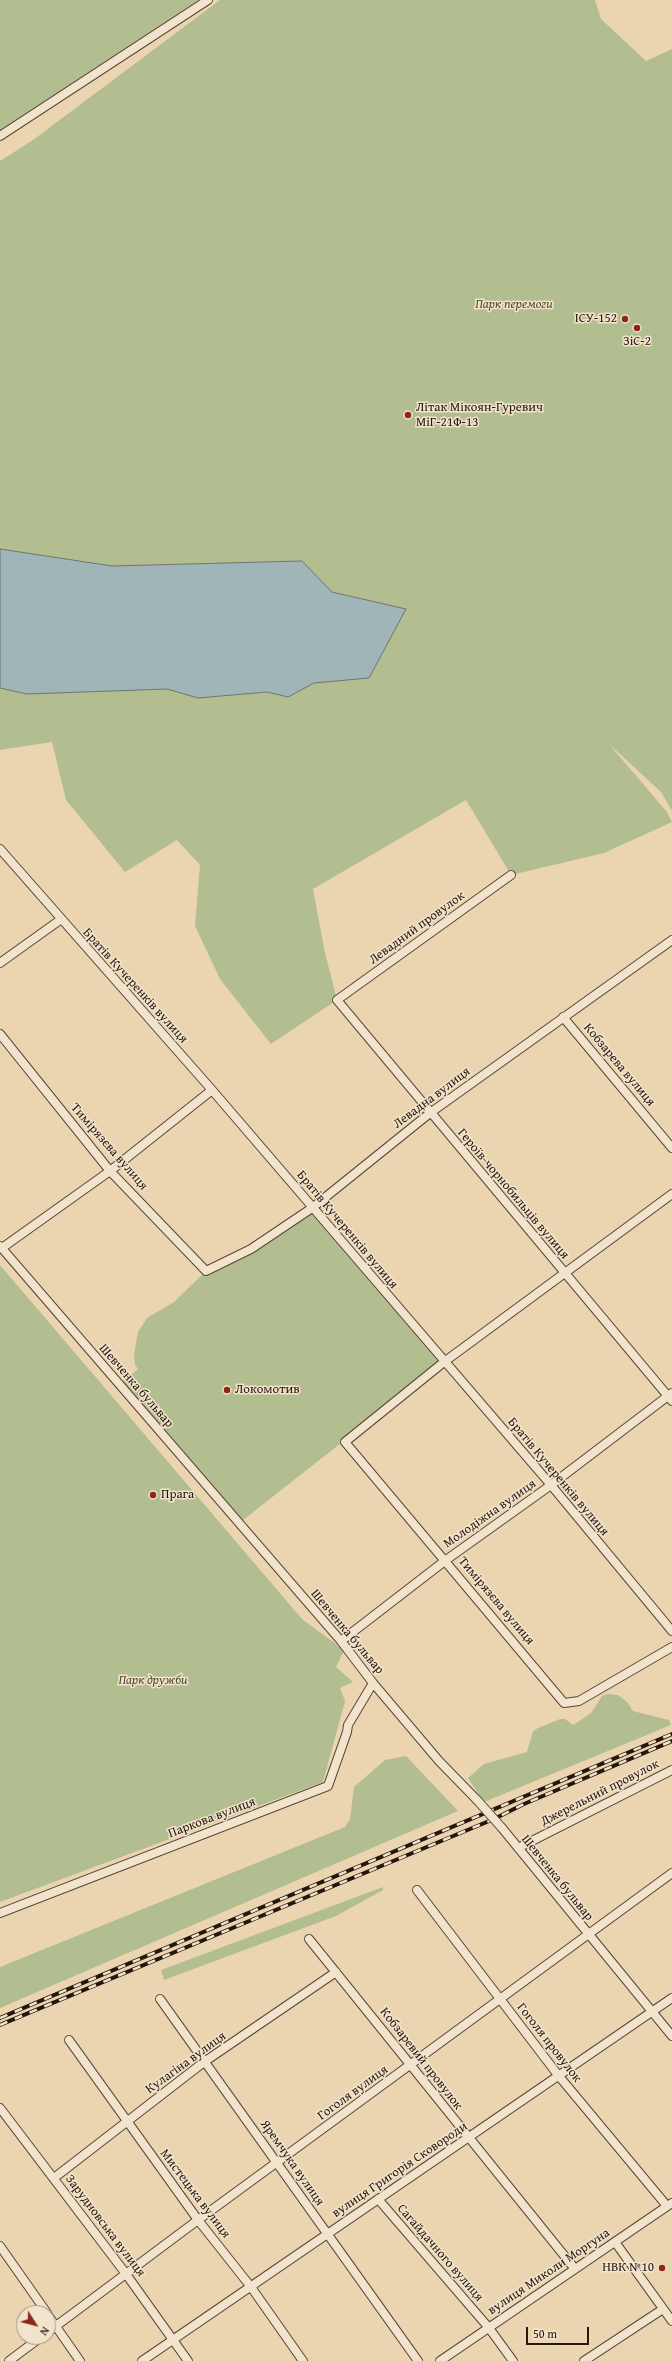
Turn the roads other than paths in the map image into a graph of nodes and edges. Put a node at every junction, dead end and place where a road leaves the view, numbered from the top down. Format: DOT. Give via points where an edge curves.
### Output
graph roads {
  1 [pos="208,0"];
  2 [pos="0,136"];
  3 [pos="0,849"];
  4 [pos="511,875"];
  5 [pos="60,920"];
  6 [pos="672,940"];
  7 [pos="0,963"];
  8 [pos="337,1000"];
  9 [pos="562,1016"];
  10 [pos="0,1034"];
  11 [pos="212,1090"];
  12 [pos="430,1113"];
  13 [pos="672,1148"];
  14 [pos="110,1170"];
  15 [pos="672,1194"];
  16 [pos="312,1208"];
  17 [pos="1,1247"];
  18 [pos="206,1271"];
  19 [pos="564,1274"];
  20 [pos="444,1362"];
  21 [pos="671,1396"];
  22 [pos="551,1485"];
  23 [pos="446,1560"];
  24 [pos="672,1631"];
  25 [pos="341,1641"];
  26 [pos="672,1647"];
  27 [pos="373,1683"];
  28 [pos="672,1770"];
  29 [pos="518,1848"];
  30 [pos="672,1874"];
  31 [pos="417,1890"];
  32 [pos="0,1913"];
  33 [pos="588,1936"];
  34 [pos="309,1939"];
  35 [pos="336,1972"];
  36 [pos="672,1998"];
  37 [pos="160,1999"];
  38 [pos="500,2001"];
  39 [pos="650,2011"];
  40 [pos="672,2036"];
  41 [pos="69,2040"];
  42 [pos="204,2062"];
  43 [pos="412,2065"];
  44 [pos="558,2075"];
  45 [pos="0,2108"];
  46 [pos="127,2122"];
  47 [pos="468,2138"];
  48 [pos="278,2163"];
  49 [pos="54,2178"];
  50 [pos="378,2200"];
  51 [pos="669,2204"];
  52 [pos="198,2220"];
  53 [pos="327,2234"];
  54 [pos="615,2242"];
  55 [pos="0,2246"];
  56 [pos="575,2269"];
  57 [pos="126,2274"];
  58 [pos="251,2287"];
  59 [pos="41,2305"];
  60 [pos="663,2309"];
  61 [pos="672,2321"];
  62 [pos="56,2326"];
  63 [pos="489,2328"];
  64 [pos="173,2340"];
  65 [pos="31,2345"];
  66 [pos="10,2361"];
  67 [pos="80,2361"];
  68 [pos="142,2361"];
  69 [pos="188,2361"];
  70 [pos="303,2361"];
  71 [pos="418,2361"];
  72 [pos="440,2361"];
  73 [pos="513,2361"];
  74 [pos="584,2361"];
  1 -- 2 [label="street"];
  3 -- 5 [label="street, Братів Кучеренків вулиця"];
  4 -- 8 [label="street, Левадний провулок"];
  5 -- 7 [label="street"];
  5 -- 11 [label="street, Братів Кучеренків вулиця"];
  6 -- 9 [label="street, Левадна вулиця"];
  8 -- 12 [label="street, Героїв-чорнобильців вулиця"];
  9 -- 12 [label="street, Левадна вулиця"];
  9 -- 13 [label="street, Кобзарева вулиця"];
  10 -- 14 [label="street, Тимірязєва вулиця"];
  11 -- 14 [label="street"];
  11 -- 16 [label="street, Братів Кучеренків вулиця"];
  12 -- 16 [label="street, Левадна вулиця"];
  12 -- 19 [label="street, Героїв-чорнобильців вулиця"];
  14 -- 17 [label="street"];
  14 -- 18 [label="street, Тимірязєва вулиця"];
  15 -- 19 [label="street"];
  16 -- 18 [label="street, Левадна вулиця" via="251,1249"];
  16 -- 20 [label="street, Братів Кучеренків вулиця"];
  17 -- 25 [label="street, Шевченка бульвар"];
  19 -- 20 [label="street"];
  19 -- 21 [label="street, Героїв-чорнобильців вулиця"];
  20 -- 22 [label="street, Братів Кучеренків вулиця"];
  20 -- 23 [label="street, Тимірязєва вулиця" via="345,1442"];
  21 -- 22 [label="street, Молодіжна вулиця"];
  22 -- 23 [label="street, Молодіжна вулиця"];
  22 -- 24 [label="street, Братів Кучеренків вулиця"];
  23 -- 25 [label="street, Молодіжна вулиця"];
  23 -- 26 [label="street, Тимірязєва вулиця" via="564,1703 579,1701"];
  25 -- 27 [label="street, Шевченка бульвар"];
  27 -- 29 [label="street, Шевченка бульвар, bridge"];
  27 -- 32 [label="street, Паркова вулиця" via="348,1725 328,1786"];
  28 -- 29 [label="street, Джерельний провулок"];
  29 -- 33 [label="street, Шевченка бульвар"];
  30 -- 33 [label="street, Гоголя вулиця"];
  31 -- 38 [label="street, Гоголя провулок"];
  33 -- 38 [label="street, Гоголя вулиця"];
  33 -- 39 [label="street, Шевченка бульвар"];
  34 -- 35 [label="street, Кобзаревий провулок"];
  35 -- 42 [label="street, Кулагіна вулиця"];
  35 -- 43 [label="street, Кобзаревий провулок"];
  36 -- 39 [label="street, вулиця Григорія Сковороди"];
  37 -- 42 [label="street, Яремчука вулиця"];
  38 -- 43 [label="street, Гоголя вулиця"];
  38 -- 44 [label="street, Гоголя провулок"];
  39 -- 40 [label="street, Шевченка бульвар"];
  39 -- 44 [label="street, вулиця Григорія Сковороди"];
  41 -- 46 [label="street, Мистецька вулиця"];
  42 -- 46 [label="street, Кулагіна вулиця"];
  42 -- 48 [label="street, Яремчука вулиця"];
  43 -- 47 [label="street, Кобзаревий провулок"];
  43 -- 48 [label="street, Гоголя вулиця"];
  44 -- 47 [label="street, вулиця Григорія Сковороди"];
  44 -- 51 [label="street, Гоголя провулок"];
  45 -- 49 [label="street, Зарудновська вулиця"];
  46 -- 49 [label="street, Кулагіна вулиця"];
  46 -- 52 [label="street, Мистецька вулиця"];
  47 -- 50 [label="street, вулиця Григорія Сковороди"];
  47 -- 56 [label="street, Кобзаревий провулок"];
  48 -- 52 [label="street, Гоголя вулиця"];
  48 -- 53 [label="street, Яремчука вулиця"];
  49 -- 57 [label="street, Зарудновська вулиця"];
  50 -- 53 [label="street, вулиця Григорія Сковороди"];
  50 -- 63 [label="street, Сагайдачного вулиця"];
  51 -- 54 [label="street, вулиця Миколи Моргуна"];
  52 -- 57 [label="street, Гоголя вулиця"];
  52 -- 58 [label="street, Мистецька вулиця"];
  53 -- 58 [label="street, вулиця Григорія Сковороди"];
  53 -- 71 [label="street, Яремчука вулиця"];
  54 -- 56 [label="street, вулиця Миколи Моргуна"];
  54 -- 60 [label="street"];
  55 -- 59 [label="street"];
  56 -- 63 [label="street, вулиця Миколи Моргуна"];
  57 -- 62 [label="street, Гоголя вулиця"];
  57 -- 64 [label="street, Зарудновська вулиця"];
  58 -- 64 [label="street, вулиця Григорія Сковороди"];
  58 -- 70 [label="street, Мистецька вулиця"];
  60 -- 61 [label="street"];
  60 -- 74 [label="street"];
  62 -- 67 [label="street"];
  63 -- 72 [label="street, вулиця Миколи Моргуна"];
  63 -- 73 [label="street, Сагайдачного вулиця"];
  64 -- 68 [label="street, вулиця Григорія Сковороди"];
  64 -- 69 [label="street, Зарудновська вулиця"];
  65 -- 66 [label="street"];
}
